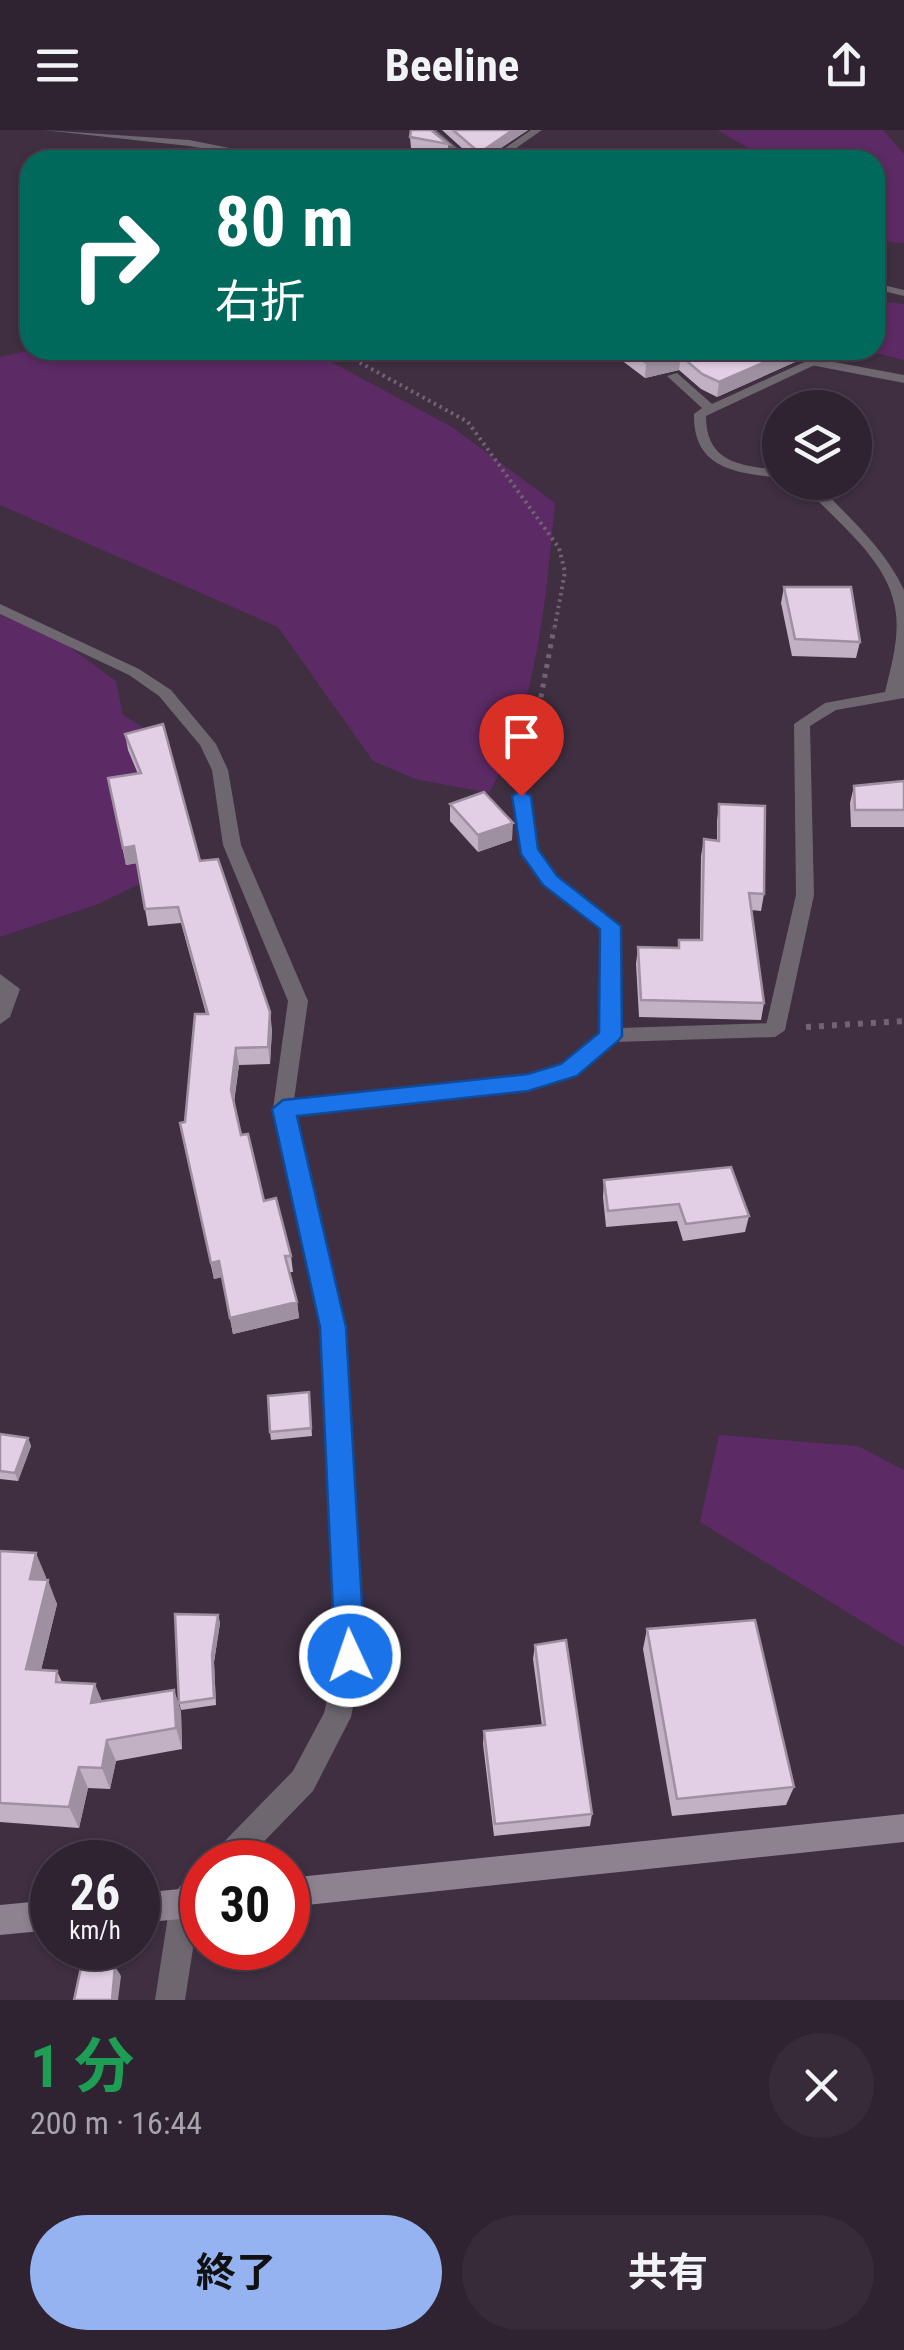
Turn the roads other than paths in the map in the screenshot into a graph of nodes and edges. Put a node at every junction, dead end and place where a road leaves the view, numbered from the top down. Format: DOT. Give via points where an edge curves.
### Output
graph roads {
  1 [pos="48,130"];
  2 [pos="430,130"];
  3 [pos="537,130"];
  4 [pos="225,150"];
  5 [pos="454,150"];
  6 [pos="508,150"];
  7 [pos="810,360"];
  8 [pos="816,362"];
  9 [pos="673,376"];
  10 [pos="904,379"];
  11 [pos="710,408"];
  12 [pos="762,472"];
  13 [pos="824,500"];
  14 [pos="0,608"];
  15 [pos="898,693"];
  16 [pos="521,796"];
  17 [pos="0,980"];
  18 [pos="0,1017"];
  19 [pos="610,1036"];
  20 [pos="283,1109"];
  21 [pos="904,1828"];
  22 [pos="245,1840"];
  23 [pos="310,1891"];
  24 [pos="30,1918"];
  25 [pos="0,1920"];
  26 [pos="180,1962"];
  27 [pos="170,2000"];
  1 -- 4 [label="street"];
  2 -- 5 [label="street"];
  3 -- 6 [label="street"];
  7 -- 8 [label="street"];
  8 -- 10 [label="street"];
  8 -- 11 [label="street"];
  9 -- 11 [label="street"];
  11 -- 12 [label="street" via="700,414 698,427 718,462"];
  13 -- 15 [label="street" via="896,585 904,616"];
  14 -- 20 [label="street" via="134,672 165,693 208,744 220,770 232,845 298,1001"];
  15 -- 19 [label="street" via="831,706 802,724 806,895 775,1030"];
  16 -- 19 [label="street" via="528,849 550,881 610,926"];
  17 -- 18 [label="street" via="10,989"];
  19 -- 20 [label="street" via="569,1070 528,1082"];
  20 -- 22 [label="street" via="333,1327 350,1656 336,1717 303,1781"];
  21 -- 23 [label="street"];
  24 -- 25 [label="street"];
  26 -- 27 [label="street"];
}
